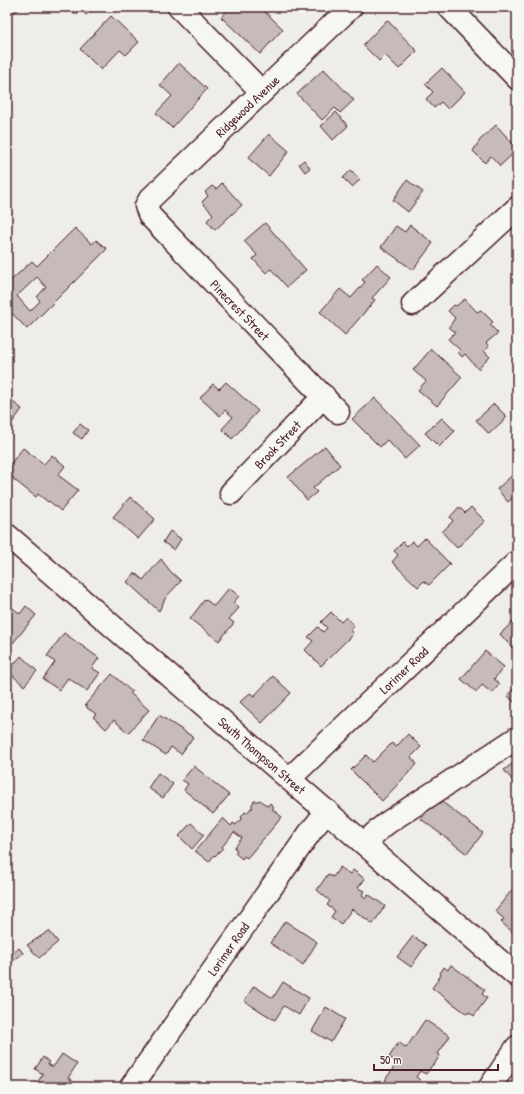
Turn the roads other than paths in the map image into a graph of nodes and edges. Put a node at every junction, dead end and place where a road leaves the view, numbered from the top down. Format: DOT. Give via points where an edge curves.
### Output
graph roads {
  1 [pos="179,7"];
  2 [pos="351,7"];
  3 [pos="449,7"];
  4 [pos="517,78"];
  5 [pos="262,92"];
  6 [pos="146,206"];
  7 [pos="517,208"];
  8 [pos="413,304"];
  9 [pos="331,404"];
  10 [pos="231,493"];
  11 [pos="7,535"];
  12 [pos="517,562"];
  13 [pos="517,738"];
  14 [pos="289,779"];
  15 [pos="327,811"];
  16 [pos="365,844"];
  17 [pos="517,976"];
  18 [pos="517,1047"];
  19 [pos="131,1087"];
  20 [pos="490,1087"];
  1 -- 5 [label="street"];
  2 -- 5 [label="street, Ridgewood Avenue"];
  3 -- 4 [label="street"];
  5 -- 6 [label="street, Ridgewood Avenue" via="150,199"];
  6 -- 9 [label="street, Pinecrest Street" via="150,216"];
  7 -- 8 [label="street"];
  9 -- 10 [label="street, Brook Street"];
  11 -- 14 [label="street, South Thompson Street"];
  12 -- 14 [label="street, Lorimer Road"];
  13 -- 16 [label="street" via="390,821"];
  14 -- 15 [label="street, South Thompson Street"];
  15 -- 16 [label="street, South Thompson Street"];
  15 -- 19 [label="street, Lorimer Road" via="310,831"];
  16 -- 17 [label="street, South Thompson Street"];
  18 -- 20 [label="street"];
}
